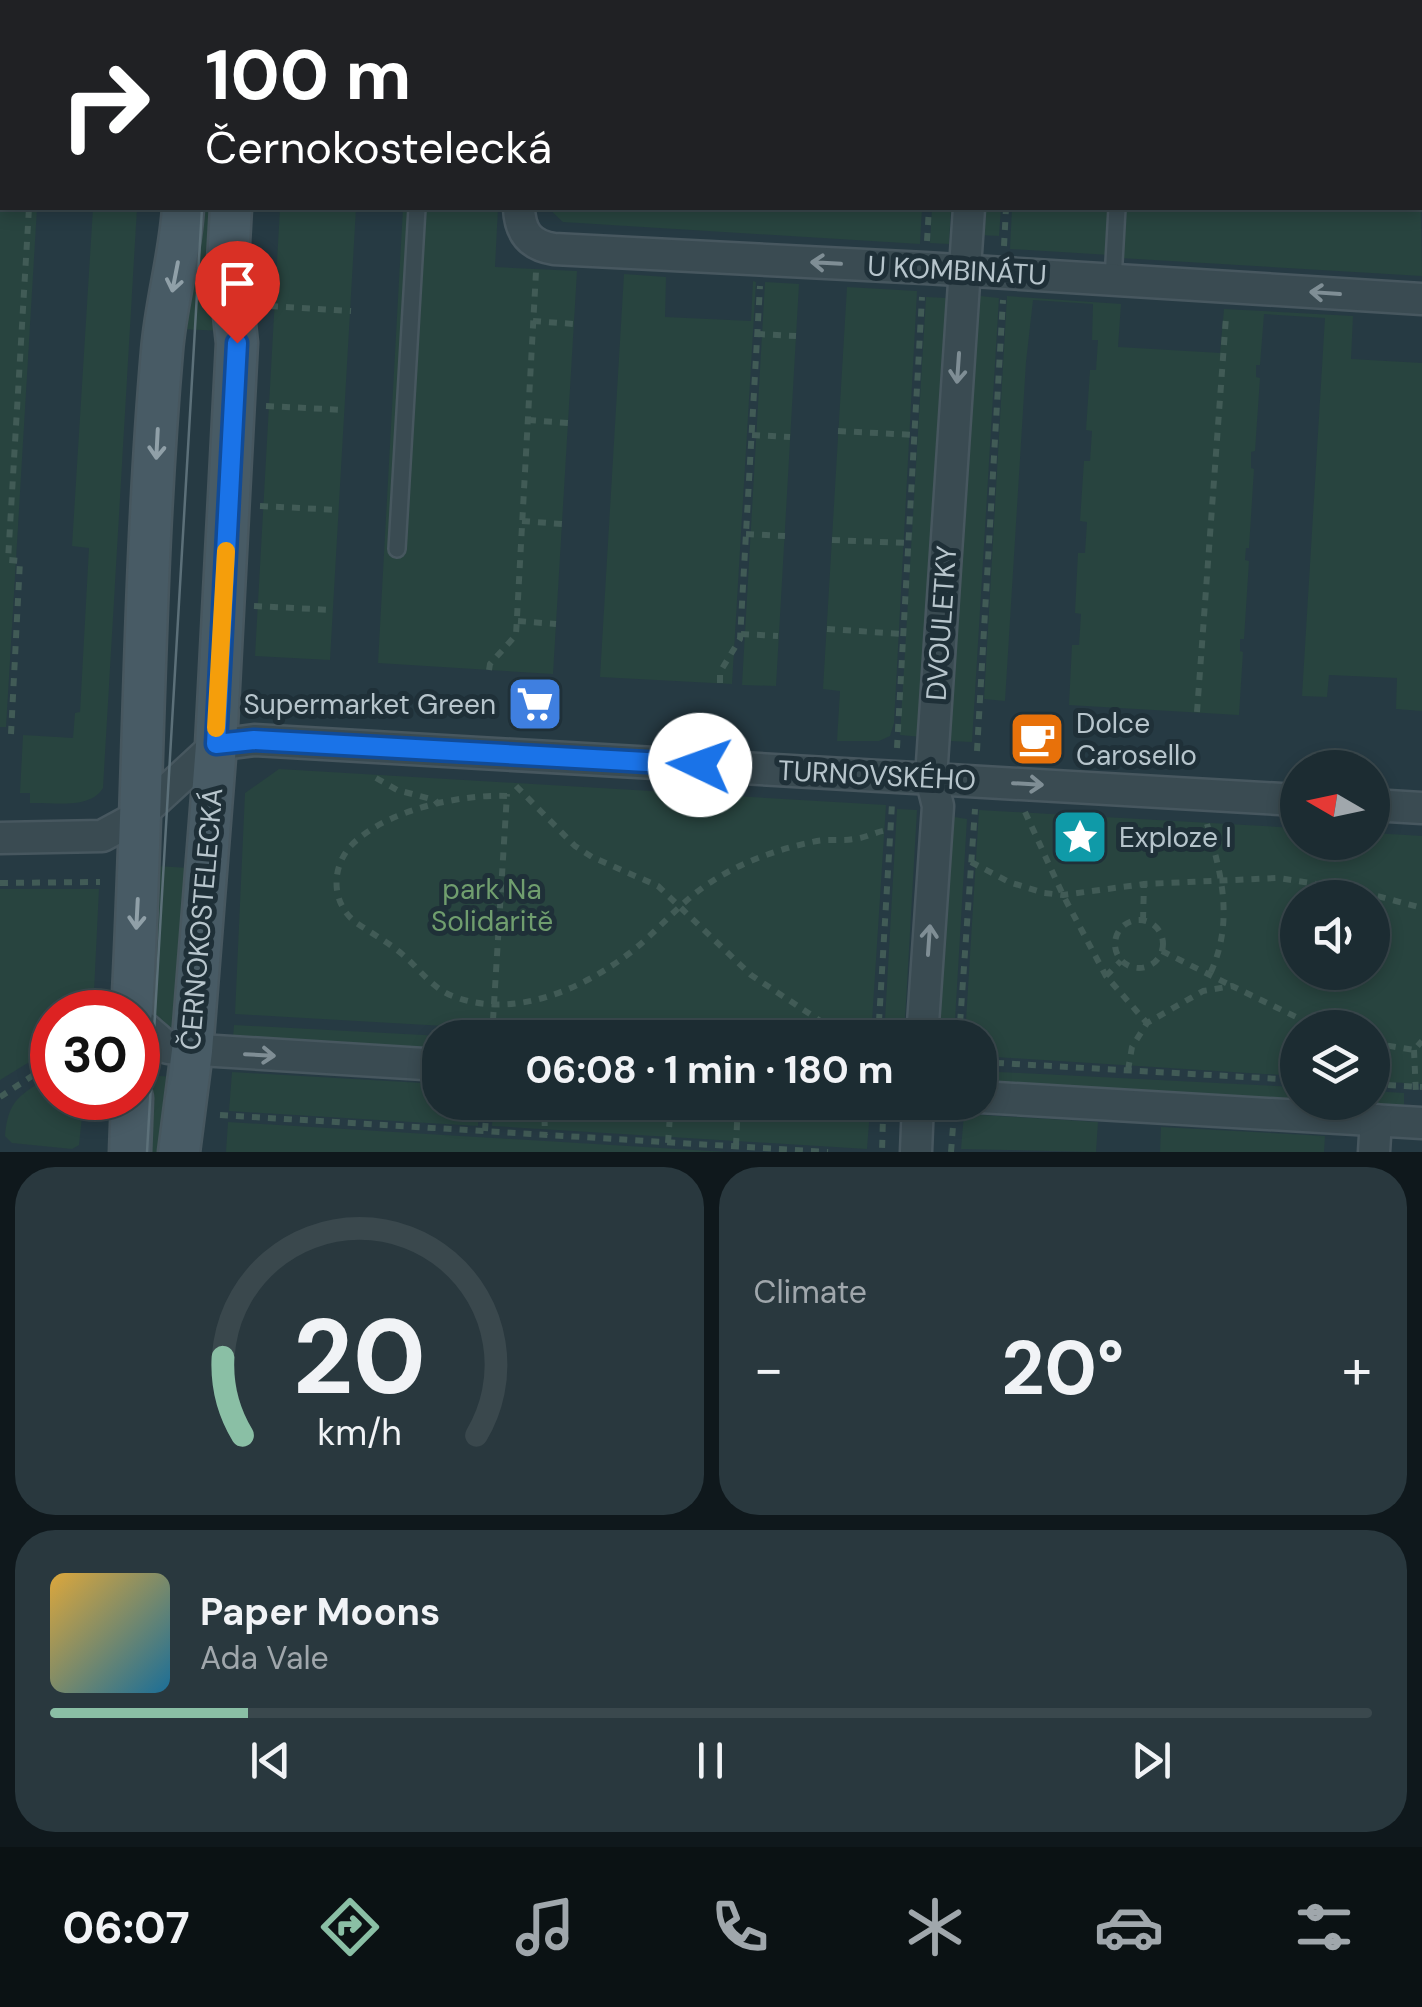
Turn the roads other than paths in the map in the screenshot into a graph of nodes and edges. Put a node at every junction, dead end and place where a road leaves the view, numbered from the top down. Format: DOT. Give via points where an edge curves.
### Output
graph roads {
  1 [pos="183,210"];
  2 [pos="231,210"];
  3 [pos="418,210"];
  4 [pos="519,210"];
  5 [pos="969,210"];
  6 [pos="1117,210"];
  7 [pos="965,271"];
  8 [pos="1113,280"];
  9 [pos="1422,300"];
  10 [pos="398,549"];
  11 [pos="216,744"];
  12 [pos="931,778"];
  13 [pos="1280,799"];
  14 [pos="1390,806"];
  15 [pos="1422,808"];
  16 [pos="139,816"];
  17 [pos="0,838"];
  18 [pos="133,990"];
  19 [pos="923,1020"];
  20 [pos="160,1041"];
  21 [pos="192,1051"];
  22 [pos="422,1064"];
  23 [pos="997,1097"];
  24 [pos="1280,1114"];
  25 [pos="1418,1115"];
  26 [pos="1390,1118"];
  27 [pos="131,1120"];
  28 [pos="917,1120"];
  29 [pos="1376,1120"];
  30 [pos="130,1152"];
  31 [pos="179,1152"];
  32 [pos="916,1152"];
  33 [pos="1374,1152"];
  1 -- 16 [label="main road, one-way" via="162,346"];
  2 -- 11 [label="main road, ČERNOKOSTELECKÁ" via="228,260 237,343"];
  3 -- 10 [label="lane"];
  7 -- 4 [label="street, U KOMBINÁTU, one-way" via="554,249 528,238"];
  5 -- 7 [label="street, DVOULETKY"];
  6 -- 8 [label="lane"];
  7 -- 8 [label="street, U KOMBINÁTU"];
  7 -- 12 [label="street, DVOULETKY, one-way"];
  9 -- 8 [label="street, U KOMBINÁTU, one-way"];
  11 -- 12 [label="street, TURNOVSKÉHO" via="254,740"];
  11 -- 16 [label="street"];
  11 -- 21 [label="main road, ČERNOKOSTELECKÁ"];
  12 -- 13 [label="street, TURNOVSKÉHO, one-way"];
  19 -- 12 [label="street, DVOULETKY, one-way" via="938,806"];
  14 -- 15 [label="street"];
  16 -- 17 [label="street" via="102,836"];
  16 -- 18 [label="main road, one-way"];
  20 -- 21 [label="street"];
  21 -- 22 [label="street, one-way"];
  21 -- 31 [label="main road, ČERNOKOSTELECKÁ"];
  23 -- 24 [label="street"];
  25 -- 26 [label="street"];
  27 -- 30 [label="main road"];
  28 -- 32 [label="street"];
  29 -- 33 [label="street"];
}
